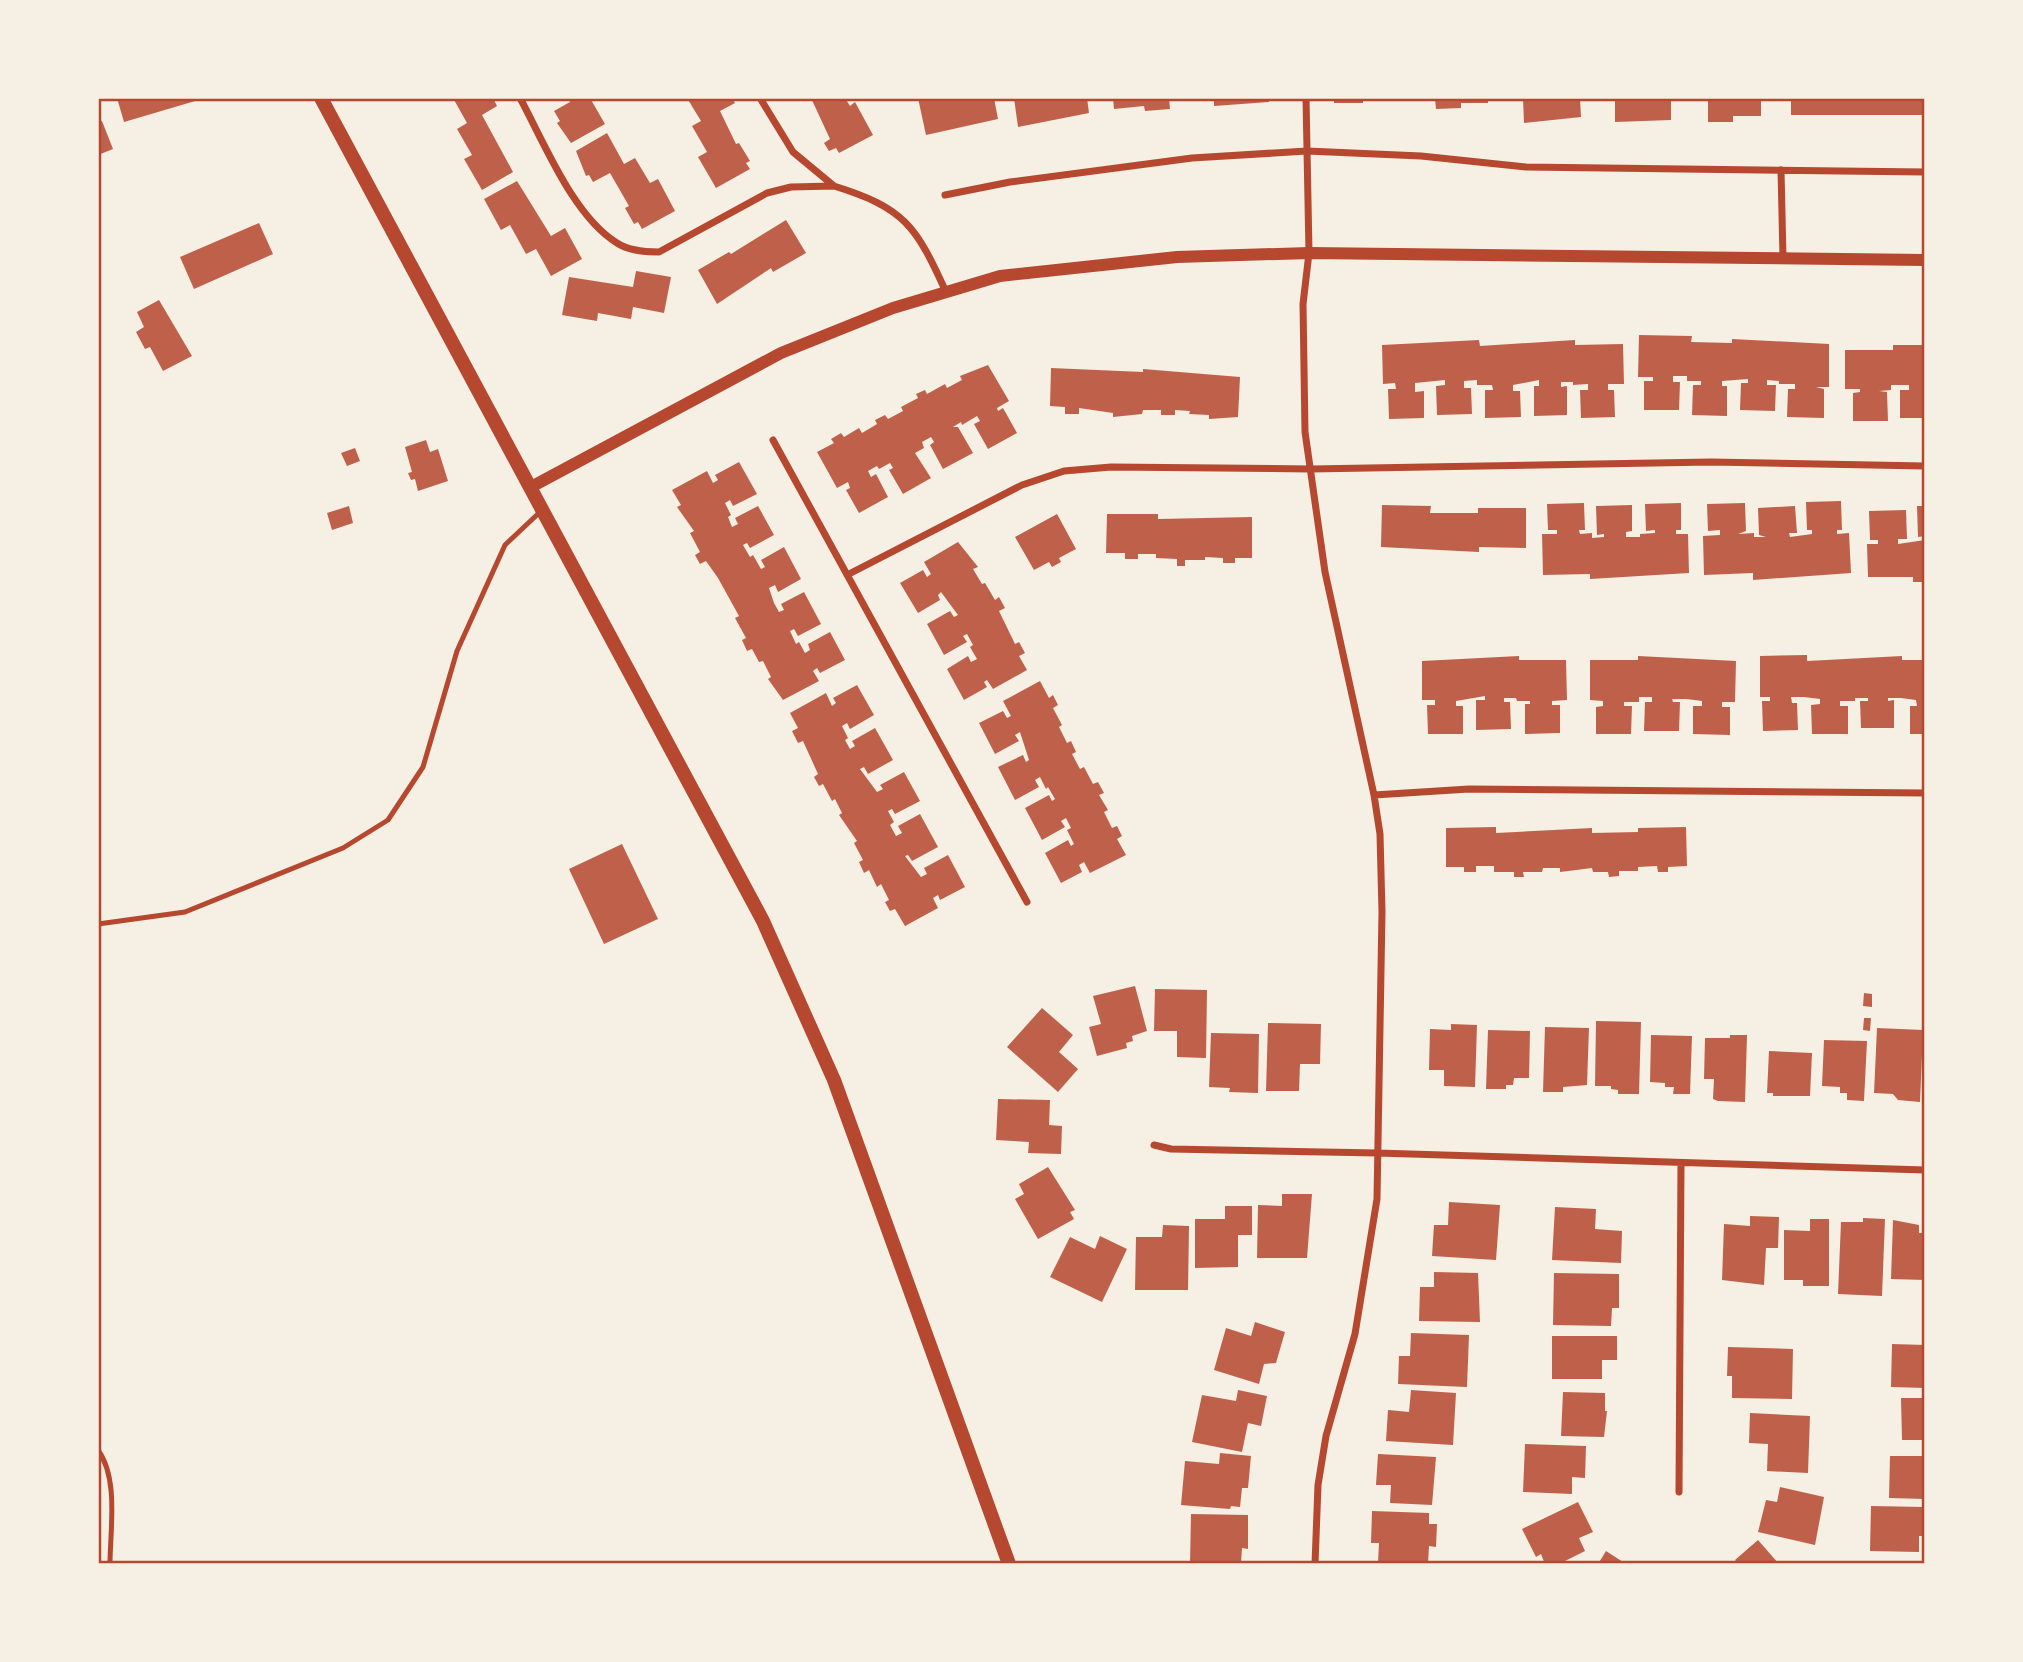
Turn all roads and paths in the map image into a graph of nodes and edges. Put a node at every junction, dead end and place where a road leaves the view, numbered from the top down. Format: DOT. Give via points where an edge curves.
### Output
graph roads {
  1 [pos="321,98"];
  2 [pos="520,98"];
  3 [pos="760,98"];
  4 [pos="1306,98"];
  5 [pos="1307,151"];
  6 [pos="1781,170"];
  7 [pos="1925,172"];
  8 [pos="834,186"];
  9 [pos="945,195"];
  10 [pos="1309,253"];
  11 [pos="1783,258"];
  12 [pos="1925,260"];
  13 [pos="946,292"];
  14 [pos="773,440"];
  15 [pos="1925,466"];
  16 [pos="1311,469"];
  17 [pos="531,487"];
  18 [pos="542,509"];
  19 [pos="847,575"];
  20 [pos="1925,793"];
  21 [pos="1374,795"];
  22 [pos="1027,902"];
  23 [pos="98,925"];
  24 [pos="1154,1145"];
  25 [pos="1377,1153"];
  26 [pos="1681,1163"];
  27 [pos="1925,1170"];
  28 [pos="98,1450"];
  29 [pos="1679,1492"];
  30 [pos="110,1564"];
  31 [pos="1009,1564"];
  32 [pos="1315,1564"];
  1 -- 17 [label="main road"];
  2 -- 8 [label="street" via="568,187 596,226 618,244 639,251 659,252 678,244 767,193"];
  3 -- 8 [label="street" via="793,152"];
  4 -- 5 [label="street"];
  5 -- 6 [label="street" via="1526,167"];
  5 -- 9 [label="street" via="1179,160"];
  5 -- 10 [label="street"];
  6 -- 7 [label="street"];
  6 -- 11 [label="street"];
  8 -- 13 [label="street" via="888,206 911,227"];
  10 -- 11 [label="street"];
  10 -- 13 [label="street" via="1084,265 1000,276"];
  10 -- 16 [label="street" via="1302,365"];
  11 -- 12 [label="street"];
  13 -- 17 [label="street" via="781,353"];
  14 -- 19 [label="street"];
  15 -- 16 [label="street" via="1698,463"];
  16 -- 19 [label="street" via="1111,467 1065,471 1022,485"];
  16 -- 21 [label="street" via="1325,572"];
  17 -- 18 [label="main road"];
  18 -- 23 [label="lane" via="506,545 457,651 423,767 388,820 343,848 185,912"];
  18 -- 31 [label="main road" via="763,921 802,1004 834,1080"];
  19 -- 22 [label="street"];
  20 -- 21 [label="street" via="1469,789"];
  21 -- 25 [label="street" via="1382,912"];
  24 -- 25 [label="street" via="1278,1153"];
  25 -- 26 [label="street"];
  25 -- 32 [label="street" via="1372,1242 1355,1334 1322,1460"];
  26 -- 27 [label="street"];
  26 -- 29 [label="street"];
  28 -- 30 [label="lane" via="110,1489"];
}
